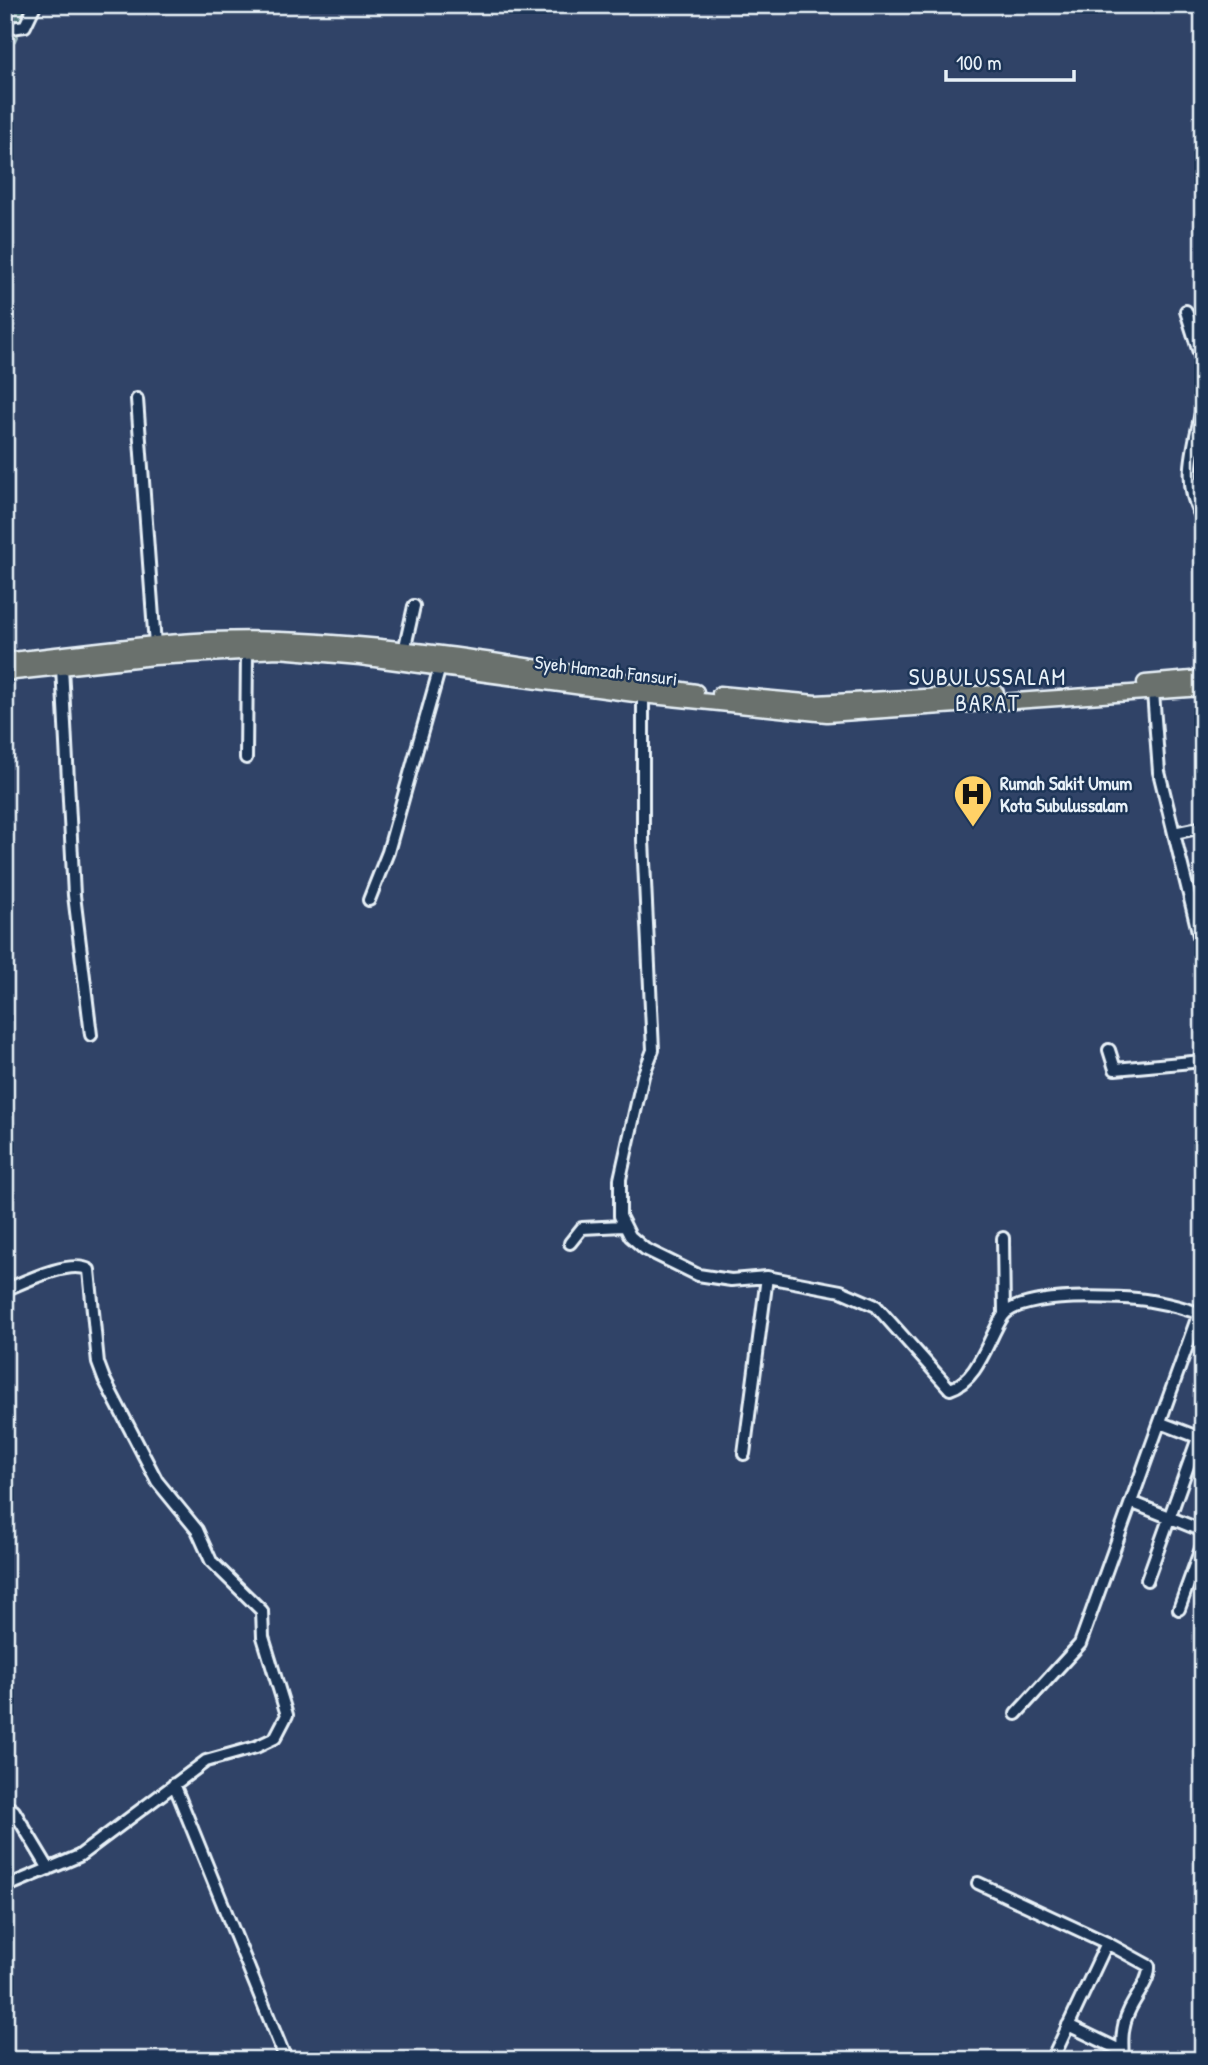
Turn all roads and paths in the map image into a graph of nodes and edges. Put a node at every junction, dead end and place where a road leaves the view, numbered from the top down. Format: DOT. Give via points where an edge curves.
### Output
graph roads {
  1 [pos="35,5"];
  2 [pos="5,29"];
  3 [pos="1186,311"];
  4 [pos="1203,365"];
  5 [pos="137,399"];
  6 [pos="1203,403"];
  7 [pos="1203,519"];
  8 [pos="414,606"];
  9 [pos="155,645"];
  10 [pos="223,646"];
  11 [pos="247,650"];
  12 [pos="404,651"];
  13 [pos="5,661"];
  14 [pos="62,667"];
  15 [pos="440,667"];
  16 [pos="5,673"];
  17 [pos="1203,678"];
  18 [pos="1203,688"];
  19 [pos="644,690"];
  20 [pos="1153,692"];
  21 [pos="853,708"];
  22 [pos="246,758"];
  23 [pos="1203,827"];
  24 [pos="1174,833"];
  25 [pos="369,900"];
  26 [pos="1203,952"];
  27 [pos="91,1035"];
  28 [pos="1109,1050"];
  29 [pos="1203,1061"];
  30 [pos="623,1226"];
  31 [pos="1003,1238"];
  32 [pos="570,1243"];
  33 [pos="767,1277"];
  34 [pos="5,1290"];
  35 [pos="1004,1314"];
  36 [pos="1201,1314"];
  37 [pos="1161,1423"];
  38 [pos="1200,1438"];
  39 [pos="744,1454"];
  40 [pos="1131,1502"];
  41 [pos="1170,1518"];
  42 [pos="1203,1531"];
  43 [pos="1203,1543"];
  44 [pos="1147,1580"];
  45 [pos="1179,1609"];
  46 [pos="1016,1714"];
  47 [pos="174,1784"];
  48 [pos="5,1805"];
  49 [pos="49,1869"];
  50 [pos="978,1883"];
  51 [pos="5,1887"];
  52 [pos="1107,1942"];
  53 [pos="1068,2025"];
  54 [pos="1123,2055"];
  55 [pos="286,2060"];
  56 [pos="1052,2060"];
  1 -- 2 [label="street" via="25,26"];
  3 -- 4 [label="street"];
  5 -- 9 [label="street"];
  6 -- 7 [label="street" via="1190,459 1194,496"];
  8 -- 12 [label="street"];
  9 -- 10 [label="main road, Syeh Hamzah Fansuri"];
  9 -- 13 [label="main road, Syeh Hamzah Fansuri"];
  10 -- 11 [label="main road, Syeh Hamzah Fansuri"];
  10 -- 12 [label="main road, Syeh Hamzah Fansuri" via="291,640"];
  10 -- 14 [label="main road, Syeh Hamzah Fansuri"];
  11 -- 15 [label="main road, Syeh Hamzah Fansuri"];
  11 -- 22 [label="street"];
  12 -- 19 [label="main road, Syeh Hamzah Fansuri"];
  14 -- 16 [label="main road, Syeh Hamzah Fansuri"];
  14 -- 27 [label="street" via="74,895"];
  15 -- 19 [label="main road, Syeh Hamzah Fansuri"];
  15 -- 25 [label="street" via="388,852"];
  17 -- 21 [label="main road, Syeh Hamzah Fansuri"];
  18 -- 20 [label="main road, Syeh Hamzah Fansuri"];
  19 -- 21 [label="main road, Syeh Hamzah Fansuri" via="791,712"];
  19 -- 30 [label="street" via="643,853 653,1050 620,1179"];
  20 -- 21 [label="main road, Syeh Hamzah Fansuri"];
  20 -- 24 [label="street" via="1159,772"];
  23 -- 24 [label="street"];
  24 -- 26 [label="street"];
  28 -- 29 [label="street" via="1115,1069"];
  30 -- 32 [label="street" via="582,1228"];
  30 -- 33 [label="street" via="645,1249 698,1275 731,1280"];
  31 -- 35 [label="street"];
  33 -- 35 [label="street" via="841,1291 876,1306 950,1389 974,1367"];
  33 -- 39 [label="street"];
  34 -- 47 [label="street" via="63,1269 89,1269 98,1363 108,1390 157,1481 197,1530 216,1568 262,1611 263,1637 286,1709 285,1723 267,1743 206,1761"];
  35 -- 36 [label="street" via="1037,1300 1086,1298 1149,1300"];
  36 -- 37 [label="street"];
  37 -- 38 [label="street"];
  37 -- 40 [label="street"];
  38 -- 41 [label="street"];
  40 -- 41 [label="street"];
  40 -- 46 [label="street" via="1080,1644"];
  41 -- 42 [label="street"];
  41 -- 44 [label="street"];
  43 -- 45 [label="street"];
  47 -- 49 [label="street" via="103,1841"];
  47 -- 55 [label="street"];
  48 -- 49 [label="street"];
  49 -- 51 [label="street"];
  50 -- 52 [label="street"];
  52 -- 53 [label="street"];
  52 -- 54 [label="street" via="1146,1963 1150,1970 1127,2014"];
  53 -- 54 [label="street"];
  53 -- 56 [label="street"];
}
